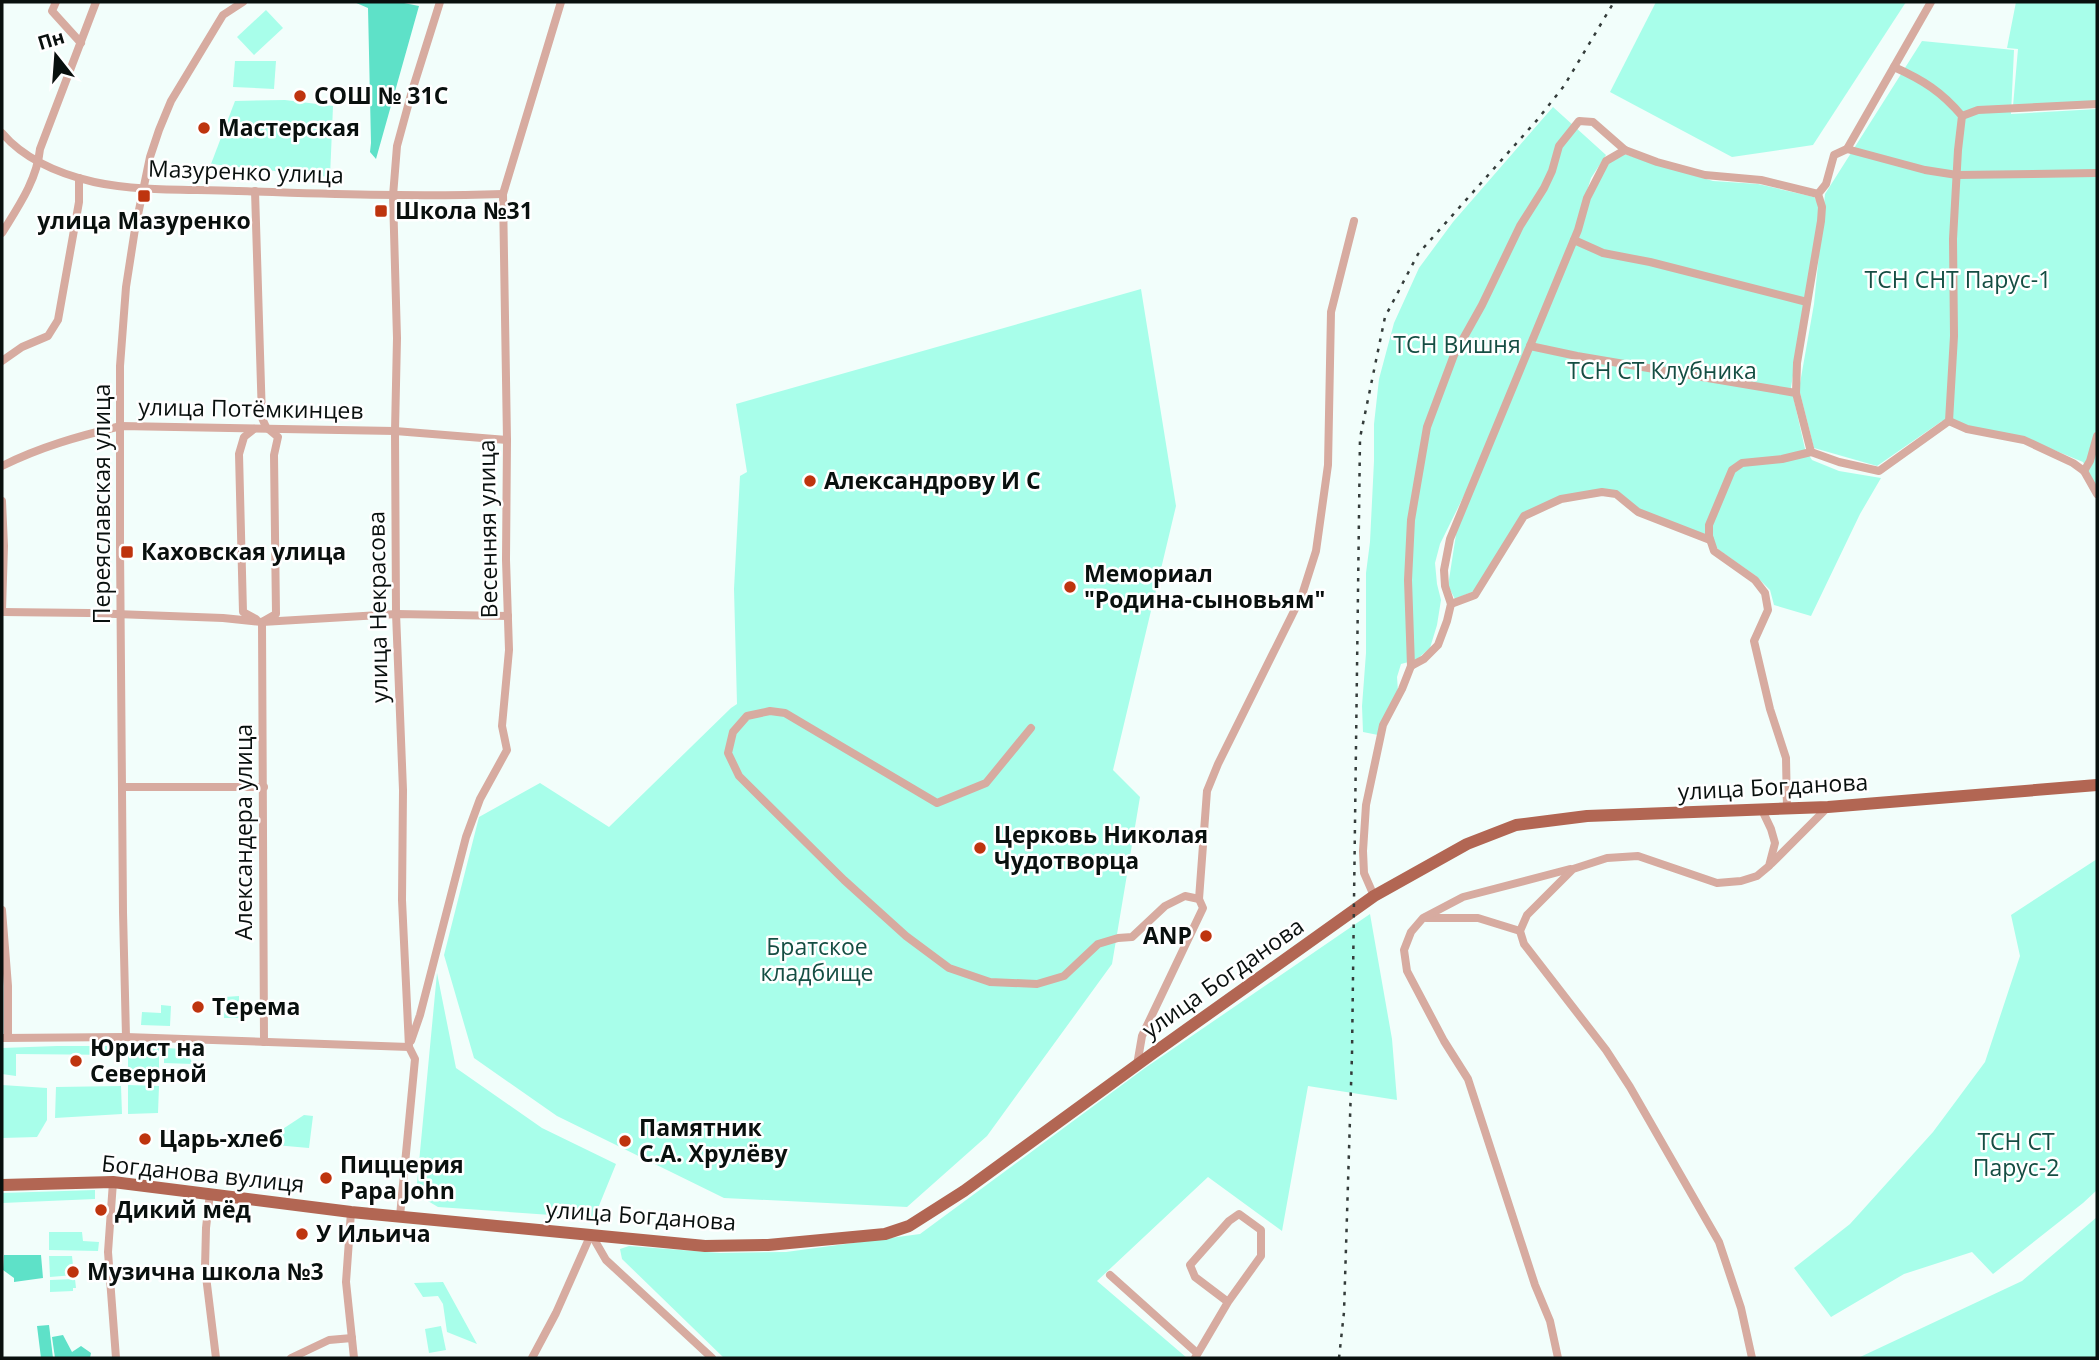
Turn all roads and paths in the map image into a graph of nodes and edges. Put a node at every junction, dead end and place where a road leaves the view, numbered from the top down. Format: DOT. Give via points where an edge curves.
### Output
graph roads {
  1 [pos="56,2"];
  2 [pos="96,2"];
  3 [pos="243,2"];
  4 [pos="440,2"];
  5 [pos="561,2"];
  6 [pos="1931,2"];
  7 [pos="81,43"];
  8 [pos="1894,67"];
  9 [pos="2097,104"];
  10 [pos="1962,117"];
  11 [pos="2,133"];
  12 [pos="1847,149"];
  13 [pos="1625,150"];
  14 [pos="38,162"];
  15 [pos="2097,173"];
  16 [pos="1957,175"];
  17 [pos="79,178"];
  18 [pos="144,188"];
  19 [pos="255,191"];
  20 [pos="503,194"];
  21 [pos="1818,194"];
  22 [pos="393,196"];
  23 [pos="1354,221"];
  24 [pos="2,233"];
  25 [pos="1574,240"];
  26 [pos="1807,302"];
  27 [pos="1530,346"];
  28 [pos="2,361"];
  29 [pos="1796,393"];
  30 [pos="262,418"];
  31 [pos="1949,421"];
  32 [pos="121,426"];
  33 [pos="256,428"];
  34 [pos="265,428"];
  35 [pos="395,431"];
  36 [pos="2097,436"];
  37 [pos="507,440"];
  38 [pos="1811,452"];
  39 [pos="2,466"];
  40 [pos="2084,471"];
  41 [pos="2097,494"];
  42 [pos="2,501"];
  43 [pos="1710,540"];
  44 [pos="1451,604"];
  45 [pos="2,611"];
  46 [pos="397,614"];
  47 [pos="121,615"];
  48 [pos="508,616"];
  49 [pos="262,622"];
  50 [pos="1410,666"];
  51 [pos="1031,728"];
  52 [pos="2097,785"];
  53 [pos="122,787"];
  54 [pos="264,787"];
  55 [pos="1828,807"];
  56 [pos="1787,809"];
  57 [pos="1762,810"];
  58 [pos="1769,866"];
  59 [pos="1573,869"];
  60 [pos="1374,896"];
  61 [pos="1199,899"];
  62 [pos="2,910"];
  63 [pos="1423,918"];
  64 [pos="1520,931"];
  65 [pos="126,1037"];
  66 [pos="5,1038"];
  67 [pos="264,1042"];
  68 [pos="409,1047"];
  69 [pos="1137,1065"];
  70 [pos="113,1182"];
  71 [pos="2,1185"];
  72 [pos="210,1193"];
  73 [pos="351,1212"];
  74 [pos="400,1216"];
  75 [pos="591,1234"];
  76 [pos="1110,1275"];
  77 [pos="1228,1303"];
  78 [pos="352,1338"];
  79 [pos="1196,1355"];
  80 [pos="116,1358"];
  81 [pos="216,1358"];
  82 [pos="291,1358"];
  83 [pos="354,1358"];
  84 [pos="532,1358"];
  85 [pos="712,1358"];
  86 [pos="1558,1358"];
  87 [pos="1752,1358"];
  1 -- 7 [label="street" via="51,11"];
  2 -- 7 [label="street"];
  3 -- 18 [label="street, Переяславская улица" via="223,15 171,102 150,157"];
  4 -- 22 [label="street, улица Некрасова" via="397,146"];
  5 -- 20 [label="street, Весенняя улица"];
  6 -- 8 [label="street"];
  7 -- 14 [label="street"];
  8 -- 10 [label="street" via="1946,97"];
  8 -- 12 [label="street"];
  9 -- 10 [label="street" via="1978,110"];
  10 -- 16 [label="street"];
  11 -- 14 [label="street, Мазуренко улица"];
  12 -- 16 [label="street"];
  12 -- 21 [label="street" via="1834,155 1826,184"];
  13 -- 21 [label="street" via="1705,175 1761,180"];
  13 -- 25 [label="street" via="1606,161 1587,198"];
  13 -- 50 [label="street" via="1593,122 1579,121 1559,146 1544,188 1454,355 1427,427 1411,520"];
  14 -- 17 [label="street, Мазуренко улица"];
  14 -- 24 [label="street" via="22,202"];
  15 -- 16 [label="street"];
  16 -- 31 [label="street"];
  17 -- 18 [label="street, Мазуренко улица"];
  17 -- 28 [label="street" via="79,202 58,320 48,336"];
  18 -- 19 [label="street, Мазуренко улица"];
  18 -- 32 [label="street, Переяславская улица" via="126,287"];
  19 -- 22 [label="street, Мазуренко улица"];
  19 -- 30 [label="street, Александера улица"];
  20 -- 22 [label="street, Мазуренко улица"];
  20 -- 37 [label="street, Весенняя улица"];
  21 -- 26 [label="street" via="1821,220"];
  22 -- 35 [label="street, улица Некрасова"];
  23 -- 61 [label="street" via="1331,312 1328,465 1316,551 1302,595 1207,791"];
  25 -- 26 [label="street" via="1603,253"];
  25 -- 27 [label="street"];
  26 -- 29 [label="street"];
  27 -- 29 [label="street"];
  27 -- 44 [label="street" via="1450,539 1444,586"];
  29 -- 38 [label="street"];
  30 -- 33 [label="street"];
  30 -- 34 [label="street, Александера улица"];
  31 -- 38 [label="street" via="1879,471"];
  31 -- 40 [label="street" via="2024,440"];
  32 -- 33 [label="street, улица Потёмкинцев"];
  32 -- 39 [label="street, улица Потёмкинцев" via="77,436"];
  32 -- 47 [label="street, Переяславская улица"];
  33 -- 34 [label="street, улица Потёмкинцев"];
  33 -- 49 [label="street" via="244,437 239,454 243,612"];
  34 -- 35 [label="street, улица Потёмкинцев"];
  34 -- 49 [label="street, Александера улица" via="278,436 274,455 276,614"];
  35 -- 37 [label="street, улица Потёмкинцев"];
  35 -- 46 [label="street, улица Некрасова"];
  36 -- 40 [label="street"];
  37 -- 48 [label="street, Весенняя улица"];
  38 -- 43 [label="street" via="1742,463 1732,470 1709,526"];
  40 -- 41 [label="street"];
  42 -- 45 [label="street"];
  43 -- 44 [label="street" via="1638,512 1616,494 1562,499 1524,516 1475,595"];
  43 -- 56 [label="street" via="1714,551 1755,580 1765,593 1768,610 1754,641 1786,758"];
  44 -- 50 [label="street" via="1438,645 1424,660"];
  45 -- 47 [label="street"];
  46 -- 48 [label="street"];
  46 -- 49 [label="street"];
  46 -- 68 [label="street, улица Некрасова"];
  47 -- 49 [label="street"];
  47 -- 53 [label="street, Переяславская улица"];
  48 -- 68 [label="street, Весенняя улица" via="502,726 507,750 480,799 466,837"];
  49 -- 54 [label="street, Александера улица"];
  50 -- 60 [label="street" via="1383,725 1366,805 1364,873"];
  51 -- 61 [label="street" via="986,783 937,803 785,713 747,716 733,732 728,753 738,776 906,936 949,968 990,982 1037,984 1064,976 1098,944 1132,937 1165,906 1185,896"];
  52 -- 55 [label="main road, улица Богданова"];
  53 -- 54 [label="street"];
  53 -- 65 [label="street, Переяславская улица"];
  54 -- 67 [label="street, Александера улица"];
  55 -- 56 [label="main road, улица Богданова"];
  55 -- 58 [label="street"];
  56 -- 57 [label="main road, улица Богданова"];
  57 -- 58 [label="street" via="1775,843"];
  57 -- 60 [label="main road, улица Богданова" via="1587,816 1516,825 1467,844"];
  58 -- 59 [label="street" via="1757,876 1717,883 1638,856 1607,858"];
  59 -- 63 [label="street" via="1463,897"];
  59 -- 64 [label="street" via="1527,915"];
  60 -- 69 [label="main road, улица Богданова"];
  61 -- 69 [label="street" via="1203,908 1142,1035"];
  62 -- 66 [label="street" via="8,986"];
  63 -- 64 [label="street" via="1478,918"];
  63 -- 86 [label="street" via="1404,950 1407,971 1468,1079 1550,1321"];
  64 -- 87 [label="street" via="1524,944 1630,1087 1719,1242"];
  65 -- 66 [label="street"];
  65 -- 67 [label="street"];
  67 -- 68 [label="street"];
  68 -- 74 [label="street, улица Некрасова" via="415,1059"];
  69 -- 75 [label="main road, улица Богданова" via="964,1191 909,1226 885,1234 705,1246"];
  70 -- 71 [label="main road, Богданова вулиця"];
  70 -- 72 [label="main road, Богданова вулиця"];
  70 -- 80 [label="street" via="108,1252"];
  72 -- 73 [label="main road, Богданова вулиця"];
  72 -- 81 [label="street" via="205,1268"];
  73 -- 74 [label="main road, Богданова вулиця"];
  73 -- 78 [label="street" via="346,1282"];
  74 -- 75 [label="main road, улица Богданова"];
  75 -- 84 [label="street"];
  75 -- 85 [label="street" via="606,1260"];
  76 -- 79 [label="street"];
  77 -- 77 [label="street" via="1195,1277 1190,1265 1239,1214 1261,1230 1261,1256"];
  77 -- 79 [label="street"];
  78 -- 82 [label="street" via="329,1340"];
  78 -- 83 [label="street"];
}
